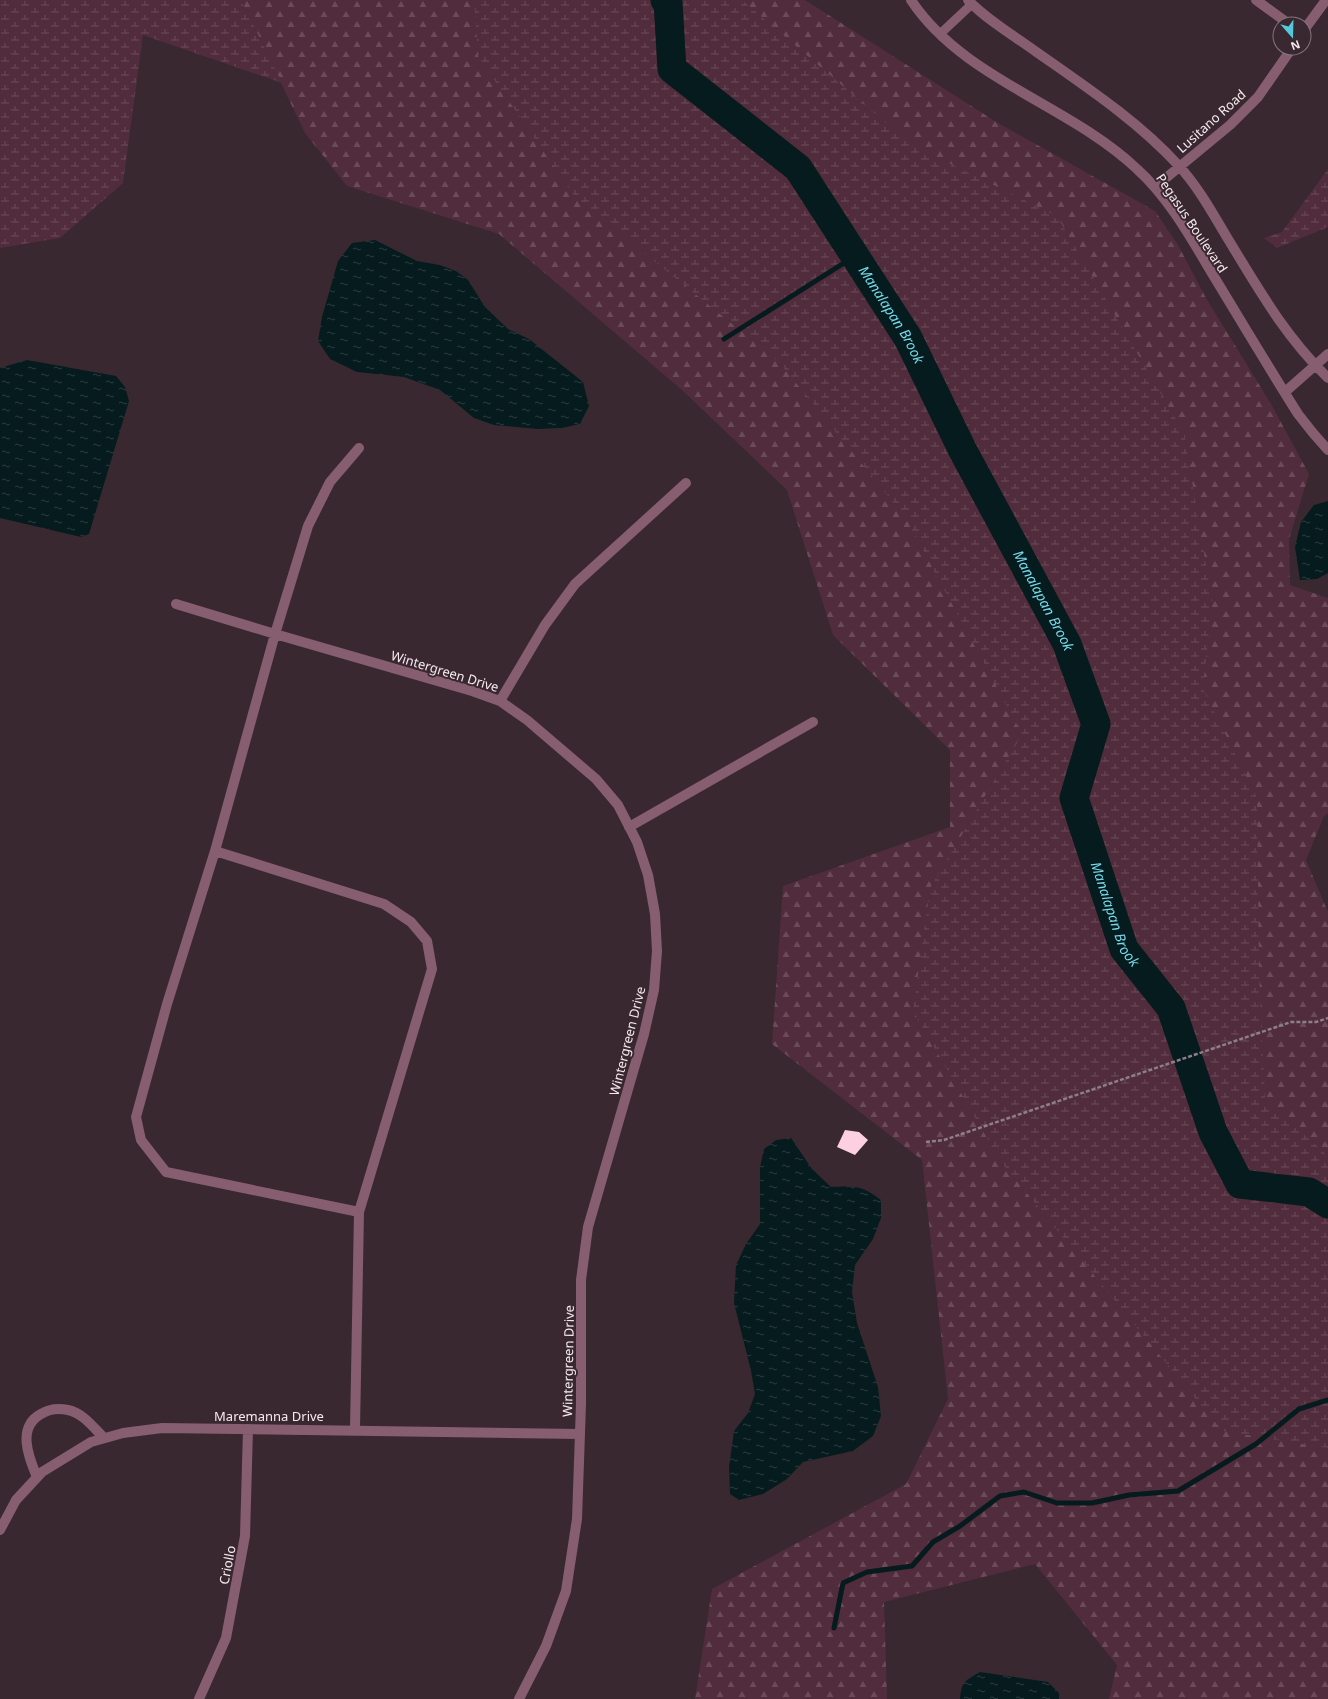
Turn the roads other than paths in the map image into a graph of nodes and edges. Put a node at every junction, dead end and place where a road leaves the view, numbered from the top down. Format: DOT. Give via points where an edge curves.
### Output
graph roads {
  1 [pos="911,0"];
  2 [pos="1256,0"];
  3 [pos="1326,0"];
  4 [pos="970,2"];
  5 [pos="1278,16"];
  6 [pos="1312,19"];
  7 [pos="940,34"];
  8 [pos="1286,56"];
  9 [pos="1180,167"];
  10 [pos="1155,187"];
  11 [pos="1328,354"];
  12 [pos="1315,365"];
  13 [pos="1328,378"];
  14 [pos="1285,392"];
  15 [pos="359,448"];
  16 [pos="1328,450"];
  17 [pos="686,483"];
  18 [pos="176,604"];
  19 [pos="275,634"];
  20 [pos="500,702"];
  21 [pos="813,722"];
  22 [pos="629,827"];
  23 [pos="215,851"];
  24 [pos="359,1212"];
  25 [pos="248,1429"];
  26 [pos="355,1429"];
  27 [pos="580,1434"];
  28 [pos="104,1438"];
  29 [pos="37,1477"];
  30 [pos="0,1530"];
  31 [pos="199,1699"];
  32 [pos="519,1699"];
  1 -- 7 [label="street, Pegasus Boulevard"];
  2 -- 5 [label="street"];
  3 -- 6 [label="street"];
  4 -- 7 [label="lane"];
  4 -- 9 [label="street, Pegasus Boulevard" via="994,23 1082,84 1141,130"];
  7 -- 10 [label="street, Pegasus Boulevard" via="960,53 1111,147"];
  8 -- 9 [label="street, Lusitano Road" via="1258,97 1230,125"];
  9 -- 10 [label="street, Lusitano Road"];
  9 -- 12 [label="street, Pegasus Boulevard" via="1197,188 1279,322"];
  10 -- 14 [label="street, Pegasus Boulevard" via="1194,243"];
  11 -- 12 [label="street"];
  12 -- 13 [label="street, Pegasus Boulevard"];
  12 -- 14 [label="street"];
  14 -- 16 [label="street, Pegasus Boulevard"];
  15 -- 19 [label="street" via="330,482 308,526"];
  17 -- 20 [label="street" via="575,584 544,625"];
  18 -- 19 [label="street, Wintergreen Drive"];
  19 -- 20 [label="street, Wintergreen Drive" via="472,691"];
  19 -- 23 [label="street"];
  20 -- 22 [label="street, Wintergreen Drive" via="527,720 596,779 618,805"];
  21 -- 22 [label="street"];
  22 -- 27 [label="street, Wintergreen Drive" via="648,875 655,914 657,951 654,990 644,1034 588,1227 581,1280"];
  23 -- 24 [label="street" via="384,904 411,922 427,941 432,969"];
  23 -- 24 [label="street" via="167,1004 136,1117 141,1140 166,1172"];
  24 -- 26 [label="street"];
  25 -- 26 [label="street, Maremanna Drive"];
  25 -- 28 [label="street, Maremanna Drive" via="162,1428"];
  25 -- 31 [label="street, Criollo" via="245,1536 226,1638"];
  26 -- 27 [label="street, Maremanna Drive"];
  27 -- 32 [label="street, Wintergreen Drive" via="577,1519 566,1591 546,1646"];
  28 -- 29 [label="street, Maremanna Drive" via="91,1442"];
  28 -- 29 [label="street" via="81,1416 68,1410 49,1410 34,1418 27,1431 27,1445"];
  29 -- 30 [label="street, Maremanna Drive" via="16,1500"];
}
